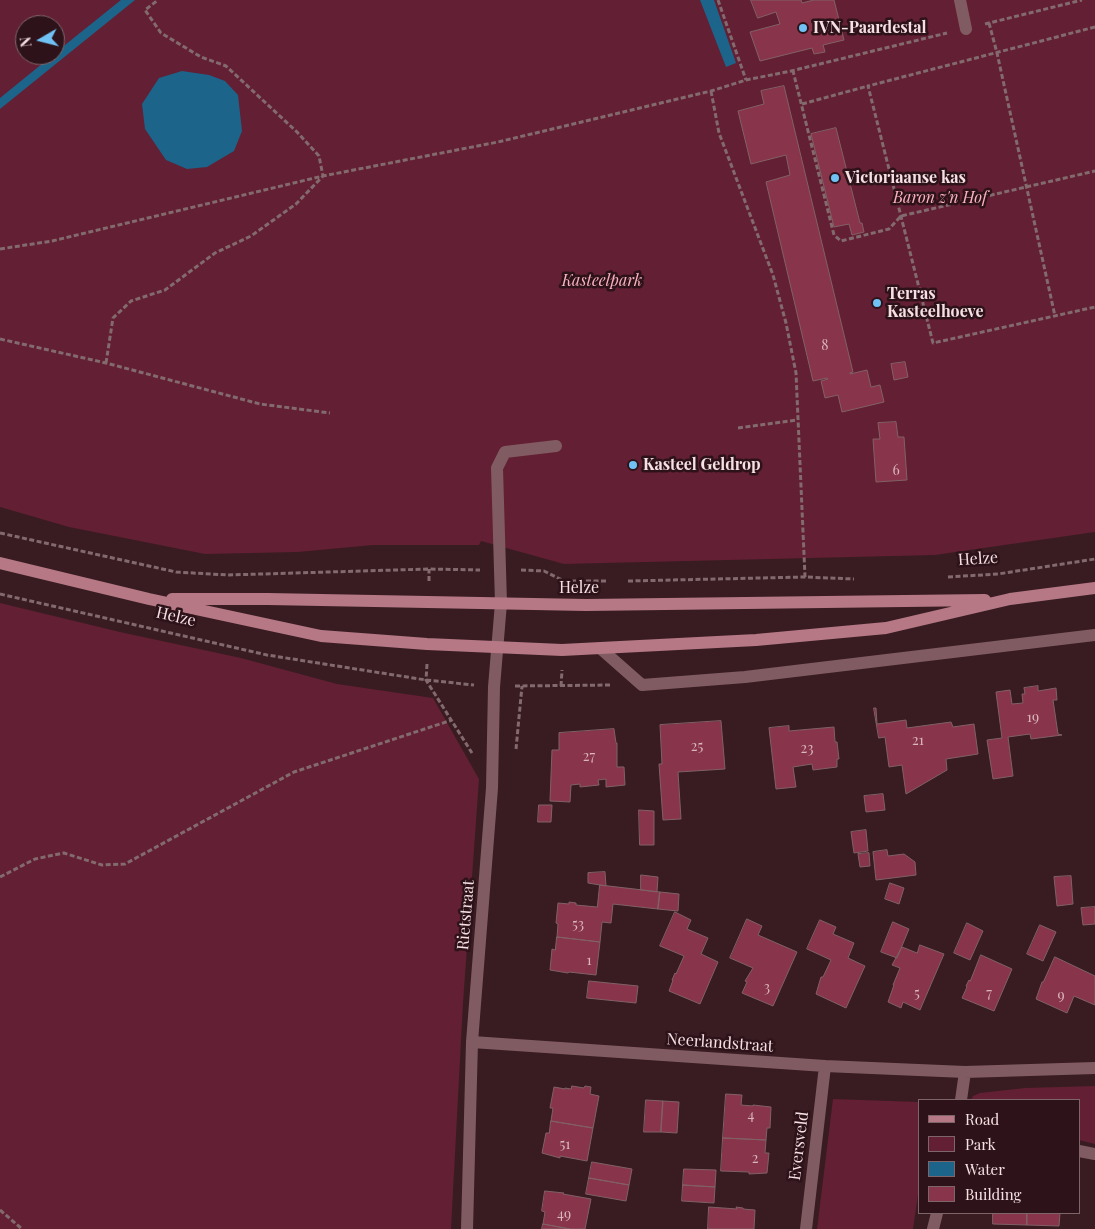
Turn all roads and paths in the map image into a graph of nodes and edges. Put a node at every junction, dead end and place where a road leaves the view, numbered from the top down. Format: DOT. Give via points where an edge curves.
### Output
graph roads {
  1 [pos="158,0"];
  2 [pos="718,0"];
  3 [pos="960,0"];
  4 [pos="1082,0"];
  5 [pos="989,23"];
  6 [pos="1095,27"];
  7 [pos="966,29"];
  8 [pos="997,53"];
  9 [pos="791,71"];
  10 [pos="746,80"];
  11 [pos="868,86"];
  12 [pos="711,91"];
  13 [pos="802,104"];
  14 [pos="1095,171"];
  15 [pos="323,176"];
  16 [pos="1027,187"];
  17 [pos="902,216"];
  18 [pos="0,249"];
  19 [pos="1095,307"];
  20 [pos="1055,316"];
  21 [pos="0,339"];
  22 [pos="106,363"];
  23 [pos="330,413"];
  24 [pos="797,420"];
  25 [pos="738,428"];
  26 [pos="556,446"];
  27 [pos="0,533"];
  28 [pos="1095,559"];
  29 [pos="0,563"];
  30 [pos="429,569"];
  31 [pos="805,577"];
  32 [pos="940,578"];
  33 [pos="862,579"];
  34 [pos="563,582"];
  35 [pos="609,582"];
  36 [pos="618,582"];
  37 [pos="1095,588"];
  38 [pos="0,594"];
  39 [pos="148,599"];
  40 [pos="1010,599"];
  41 [pos="501,603"];
  42 [pos="1095,635"];
  43 [pos="498,647"];
  44 [pos="600,648"];
  45 [pos="426,680"];
  46 [pos="642,685"];
  47 [pos="522,686"];
  48 [pos="494,687"];
  49 [pos="0,877"];
  50 [pos="472,1042"];
  51 [pos="825,1066"];
  52 [pos="1095,1068"];
  53 [pos="965,1072"];
  54 [pos="961,1099"];
  55 [pos="1080,1151"];
  56 [pos="1095,1154"];
  57 [pos="0,1210"];
  58 [pos="937,1214"];
  59 [pos="22,1229"];
  60 [pos="467,1229"];
  61 [pos="806,1229"];
  62 [pos="933,1229"];
  1 -- 15 [label="path" via="145,10 161,33 201,57 226,66 319,156"];
  2 -- 10 [label="path"];
  3 -- 7 [label="street"];
  4 -- 5 [label="path"];
  5 -- 7 [label="path"];
  5 -- 8 [label="path"];
  6 -- 8 [label="path"];
  7 -- 9 [label="path"];
  8 -- 11 [label="path"];
  8 -- 16 [label="path"];
  9 -- 10 [label="path"];
  9 -- 13 [label="path"];
  10 -- 12 [label="path"];
  11 -- 13 [label="path"];
  11 -- 17 [label="path"];
  12 -- 15 [label="path" via="498,142"];
  12 -- 24 [label="path" via="719,133 773,275 786,323 796,373"];
  13 -- 17 [label="path" via="834,236 841,241 889,229"];
  14 -- 16 [label="path"];
  15 -- 18 [label="path" via="52,242"];
  15 -- 22 [label="path" via="296,204 251,236 215,253 165,290 131,301 113,318"];
  16 -- 17 [label="path"];
  16 -- 20 [label="path"];
  17 -- 20 [label="path" via="933,343"];
  19 -- 20 [label="path"];
  21 -- 22 [label="path"];
  22 -- 23 [label="path" via="260,404"];
  24 -- 25 [label="path"];
  24 -- 31 [label="path"];
  26 -- 41 [label="street, Rietstraat" via="505,452 497,468"];
  27 -- 30 [label="path" via="176,572 228,576"];
  28 -- 32 [label="path, Helze" via="998,574"];
  29 -- 39 [label="main road, Helze"];
  31 -- 33 [label="path, Helze"];
  31 -- 36 [label="path, Helze"];
  34 -- 35 [label="path, Helze"];
  37 -- 40 [label="main road, Helze"];
  38 -- 45 [label="path, Helze" via="267,655"];
  39 -- 41 [label="main road, Helze"];
  39 -- 43 [label="main road, Helze" via="321,636"];
  40 -- 41 [label="main road, Helze" via="586,605"];
  40 -- 44 [label="main road, Helze" via="886,628 756,640"];
  41 -- 43 [label="street, Rietstraat"];
  42 -- 46 [label="street" via="745,677"];
  43 -- 44 [label="main road, Helze"];
  43 -- 48 [label="street, Rietstraat"];
  44 -- 46 [label="street"];
  45 -- 48 [label="path, Helze"];
  45 -- 49 [label="path" via="452,720 294,772 125,864 102,865 64,853 35,859"];
  46 -- 47 [label="path"];
  48 -- 50 [label="street, Rietstraat" via="492,788"];
  50 -- 51 [label="street, Neerlandstraat"];
  50 -- 60 [label="street, Rietstraat"];
  51 -- 53 [label="street, Neerlandstraat"];
  51 -- 61 [label="street, Eversveld"];
  52 -- 53 [label="street, Neerlandstraat"];
  53 -- 54 [label="street"];
  55 -- 56 [label="street"];
  57 -- 59 [label="path"];
  58 -- 62 [label="street"];
}
